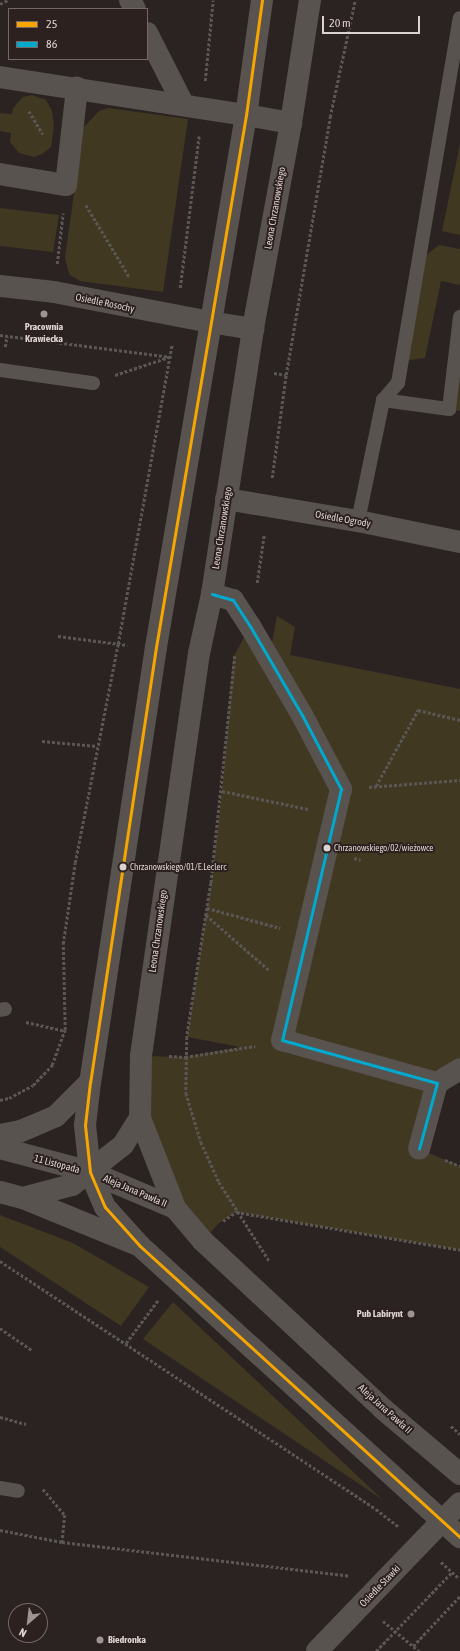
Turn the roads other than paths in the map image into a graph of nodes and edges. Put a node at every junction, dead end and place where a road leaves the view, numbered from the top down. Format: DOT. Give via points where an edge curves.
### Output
graph roads {
  1 [pos="262,0"];
  2 [pos="310,0"];
  3 [pos="460,18"];
  4 [pos="148,35"];
  5 [pos="0,77"];
  6 [pos="77,88"];
  7 [pos="193,106"];
  8 [pos="246,115"];
  9 [pos="290,123"];
  10 [pos="0,174"];
  11 [pos="0,286"];
  12 [pos="460,317"];
  13 [pos="210,322"];
  14 [pos="252,329"];
  15 [pos="0,370"];
  16 [pos="93,383"];
  17 [pos="383,400"];
  18 [pos="455,410"];
  19 [pos="226,499"];
  20 [pos="358,521"];
  21 [pos="460,542"];
  22 [pos="212,594"];
  23 [pos="141,1056"];
  24 [pos="460,1069"];
  25 [pos="90,1082"];
  26 [pos="437,1083"];
  27 [pos="140,1118"];
  28 [pos="0,1135"];
  29 [pos="0,1148"];
  30 [pos="419,1149"];
  31 [pos="90,1172"];
  32 [pos="0,1192"];
  33 [pos="23,1198"];
  34 [pos="174,1208"];
  35 [pos="140,1246"];
  36 [pos="460,1474"];
  37 [pos="0,1488"];
  38 [pos="18,1491"];
  39 [pos="460,1503"];
  40 [pos="442,1521"];
  41 [pos="460,1537"];
  42 [pos="317,1651"];
  1 -- 8 [label="street"];
  2 -- 9 [label="street, Leona Chrzanowskiego"];
  3 -- 17 [label="lane" via="398,383"];
  4 -- 7 [label="street"];
  5 -- 6 [label="street"];
  6 -- 7 [label="street"];
  6 -- 10 [label="street" via="66,185"];
  7 -- 8 [label="street"];
  8 -- 9 [label="street"];
  8 -- 13 [label="street"];
  9 -- 14 [label="street, Leona Chrzanowskiego"];
  11 -- 13 [label="street, Osiedle Rosochy" via="54,292"];
  12 -- 18 [label="lane"];
  13 -- 14 [label="street, Osiedle Rosochy"];
  13 -- 25 [label="street" via="156,647"];
  14 -- 19 [label="street, Leona Chrzanowskiego"];
  15 -- 16 [label="lane"];
  17 -- 18 [label="lane"];
  17 -- 20 [label="lane"];
  19 -- 20 [label="street, Osiedle Ogrody"];
  19 -- 22 [label="street, Leona Chrzanowskiego"];
  20 -- 21 [label="street, Osiedle Ogrody"];
  22 -- 23 [label="street, Leona Chrzanowskiego" via="195,676"];
  22 -- 26 [label="street" via="233,600 302,715 341,789 282,1040"];
  23 -- 27 [label="street, Aleja Jana Pawła II"];
  24 -- 26 [label="street"];
  25 -- 28 [label="street" via="56,1116 21,1131"];
  25 -- 31 [label="street" via="86,1125"];
  26 -- 30 [label="street"];
  27 -- 31 [label="street" via="123,1145"];
  27 -- 34 [label="street, Aleja Jana Pawła II"];
  29 -- 31 [label="street, 11 Listopada"];
  31 -- 33 [label="street, 11 Listopada" via="72,1185"];
  31 -- 34 [label="street, Aleja Jana Pawła II"];
  31 -- 35 [label="street, Aleja Jana Pawła II" via="105,1207"];
  32 -- 33 [label="street, 11 Listopada"];
  33 -- 35 [label="street, 11 Listopada"];
  34 -- 36 [label="street, Aleja Jana Pawła II" via="203,1241 383,1409"];
  35 -- 40 [label="street, Aleja Jana Pawła II"];
  37 -- 38 [label="lane"];
  39 -- 40 [label="street, Osiedle Stawki"];
  40 -- 41 [label="street, Aleja Jana Pawła II"];
  40 -- 42 [label="street, Osiedle Stawki"];
}
